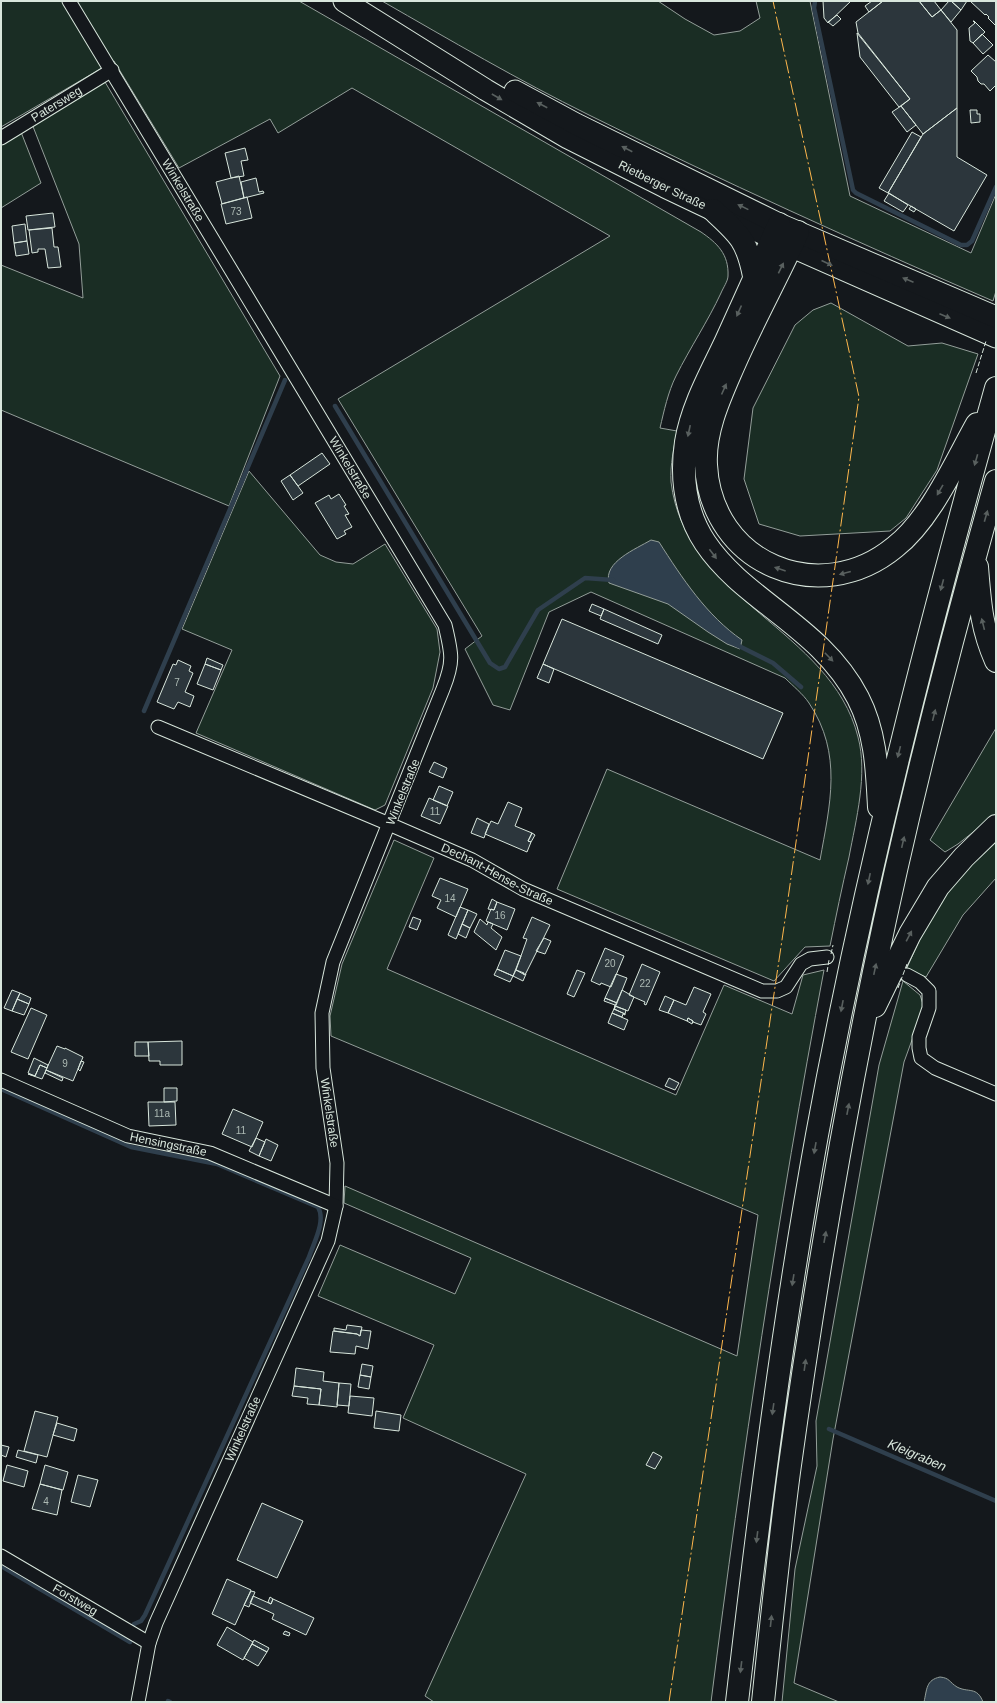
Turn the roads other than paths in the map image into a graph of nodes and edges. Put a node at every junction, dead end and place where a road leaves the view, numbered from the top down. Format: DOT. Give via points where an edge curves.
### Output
graph roads {
  1 [pos="69,1"];
  2 [pos="344,1"];
  3 [pos="352,1"];
  4 [pos="112,70"];
  5 [pos="1,138"];
  6 [pos="714,210"];
  7 [pos="785,235"];
  8 [pos="754,276"];
  9 [pos="996,317"];
  10 [pos="996,337"];
  11 [pos="995,392"];
  12 [pos="996,481"];
  13 [pos="976,552"];
  14 [pos="996,661"];
  15 [pos="158,727"];
  16 [pos="390,824"];
  17 [pos="996,826"];
  18 [pos="880,828"];
  19 [pos="827,957"];
  20 [pos="907,975"];
  21 [pos="862,1034"];
  22 [pos="1,1080"];
  23 [pos="996,1094"];
  24 [pos="336,1206"];
  25 [pos="1,1556"];
  26 [pos="149,1642"];
  27 [pos="138,1702"];
  28 [pos="737,1702"];
  29 [pos="762,1702"];
  1 -- 4 [label="street, Winkelstraße"];
  2 -- 6 [label="main road, Rietberger Straße, one-way" via="568,138"];
  7 -- 3 [label="main road, Rietberger Straße, one-way"];
  4 -- 5 [label="street, Patersweg"];
  4 -- 16 [label="street, Winkelstraße" via="445,625 452,651 450,671"];
  6 -- 7 [label="main road, Rietberger Straße"];
  6 -- 8 [label="highway" via="739,234 747,246"];
  7 -- 8 [label="highway"];
  9 -- 7 [label="main road, Rietberger Straße, one-way"];
  7 -- 10 [label="main road, Rietberger Straße, one-way"];
  11 -- 7 [label="highway, one-way" via="928,511 896,547 878,560 838,575 818,576 776,568 756,557 738,542 724,524 714,504 706,464 707,444 721,395"];
  8 -- 18 [label="highway, one-way" via="690,424 684,459 686,496 700,534 714,556 818,647 838,668 858,698 873,737"];
  11 -- 18 [label="highway, one-way" via="950,553"];
  13 -- 12 [label="highway, one-way"];
  14 -- 13 [label="highway, one-way" via="981,617"];
  21 -- 13 [label="highway, one-way" via="904,836"];
  15 -- 16 [label="street, Dechant-Hense-Straße"];
  16 -- 19 [label="street, Dechant-Hense-Straße" via="472,860 523,890 762,991 777,991 786,986 801,964 810,959"];
  16 -- 24 [label="street, Winkelstraße" via="333,962 322,1013 323,1068 337,1163"];
  21 -- 17 [label="highway, one-way" via="910,934 938,888 964,857"];
  18 -- 28 [label="highway, one-way" via="839,1023 799,1242 765,1469"];
  20 -- 23 [label="street" via="929,991 929,1008 919,1037 918,1048 921,1058 935,1068"];
  29 -- 21 [label="highway, one-way" via="804,1369 823,1245"];
  22 -- 24 [label="street, Hensingstraße" via="128,1136 210,1153"];
  24 -- 26 [label="street, Winkelstraße" via="328,1241"];
  25 -- 26 [label="street, Forstweg"];
  26 -- 27 [label="street, Winkelstraße"];
}
